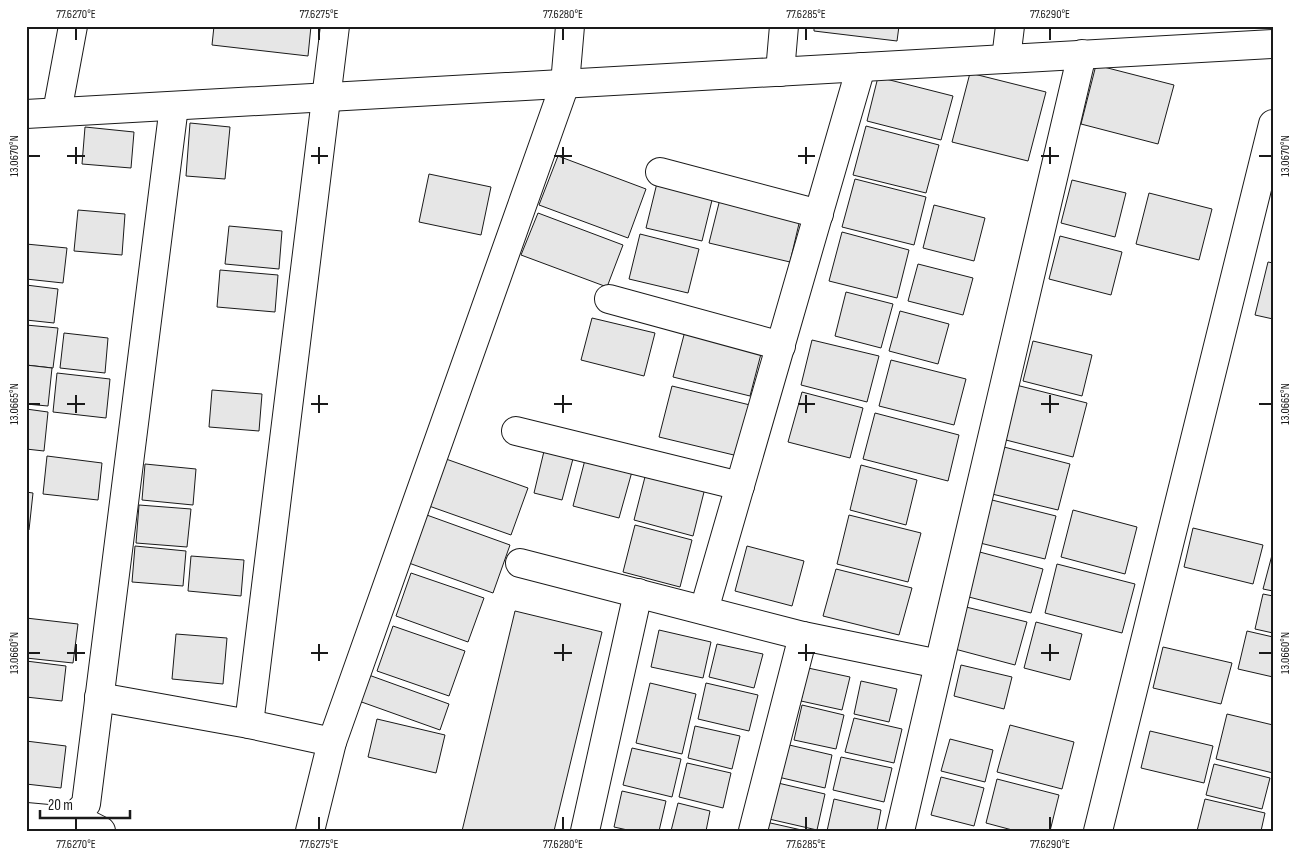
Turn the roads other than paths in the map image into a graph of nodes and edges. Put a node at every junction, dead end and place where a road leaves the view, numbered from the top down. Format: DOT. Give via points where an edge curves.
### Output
graph roads {
  1 [pos="72,26"];
  2 [pos="335,26"];
  3 [pos="570,26"];
  4 [pos="784,26"];
  5 [pos="1010,26"];
  6 [pos="1273,44"];
  7 [pos="1082,54"];
  8 [pos="1006,59"];
  9 [pos="860,67"];
  10 [pos="780,72"];
  11 [pos="565,84"];
  12 [pos="328,97"];
  13 [pos="174,106"];
  14 [pos="57,112"];
  15 [pos="26,114"];
  16 [pos="1273,124"];
  17 [pos="660,172"];
  18 [pos="819,214"];
  19 [pos="609,299"];
  20 [pos="781,346"];
  21 [pos="516,432"];
  22 [pos="740,486"];
  23 [pos="520,563"];
  24 [pos="638,594"];
  25 [pos="704,610"];
  26 [pos="803,636"];
  27 [pos="939,664"];
  28 [pos="99,697"];
  29 [pos="249,724"];
  30 [pos="332,742"];
  31 [pos="26,817"];
  32 [pos="74,817"];
  33 [pos="101,831"];
  34 [pos="310,831"];
  35 [pos="585,831"];
  36 [pos="753,831"];
  37 [pos="900,831"];
  38 [pos="1098,831"];
  1 -- 14 [label="street"];
  2 -- 12 [label="street"];
  3 -- 11 [label="street"];
  4 -- 10 [label="street"];
  5 -- 8 [label="street"];
  6 -- 7 [label="street"];
  7 -- 8 [label="street"];
  7 -- 27 [label="street"];
  8 -- 9 [label="street"];
  9 -- 10 [label="street"];
  9 -- 18 [label="street"];
  10 -- 11 [label="street"];
  11 -- 12 [label="street"];
  11 -- 30 [label="street"];
  12 -- 13 [label="street"];
  12 -- 29 [label="street"];
  13 -- 14 [label="street"];
  13 -- 28 [label="street"];
  14 -- 15 [label="street"];
  16 -- 38 [label="street"];
  17 -- 18 [label="street"];
  18 -- 20 [label="street"];
  19 -- 20 [label="street"];
  20 -- 22 [label="street"];
  21 -- 22 [label="street"];
  22 -- 25 [label="street"];
  23 -- 24 [label="street"];
  24 -- 25 [label="street"];
  24 -- 35 [label="street"];
  25 -- 26 [label="street"];
  26 -- 27 [label="street"];
  26 -- 36 [label="street"];
  27 -- 37 [label="street"];
  28 -- 29 [label="street"];
  28 -- 32 [label="street" via="86,804"];
  29 -- 30 [label="street"];
  30 -- 34 [label="street"];
  31 -- 32 [label="street" via="59,820"];
  32 -- 33 [label="street"];
}
